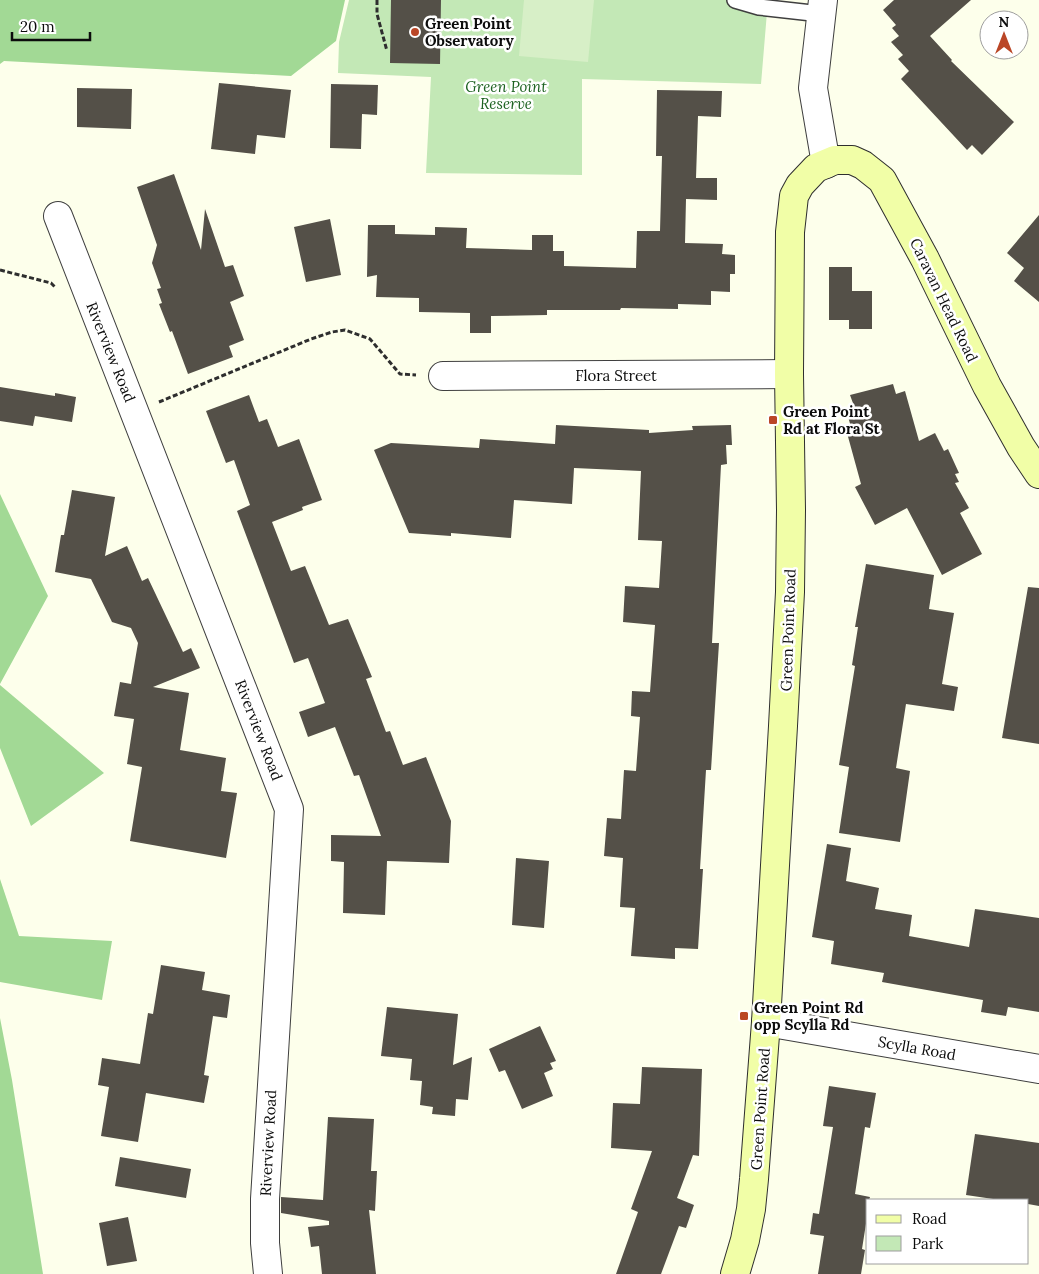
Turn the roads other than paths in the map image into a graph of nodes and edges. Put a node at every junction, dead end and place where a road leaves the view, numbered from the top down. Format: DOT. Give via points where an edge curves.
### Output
graph roads {
  1 [pos="735,0"];
  2 [pos="822,7"];
  3 [pos="826,164"];
  4 [pos="58,216"];
  5 [pos="789,374"];
  6 [pos="443,376"];
  7 [pos="1039,474"];
  8 [pos="766,1022"];
  9 [pos="1039,1069"];
  10 [pos="268,1274"];
  11 [pos="735,1274"];
  1 -- 2 [label="lane" via="759,8"];
  2 -- 3 [label="street" via="813,88"];
  3 -- 5 [label="street, Green Point Road" via="816,168 800,185 792,207 788,257"];
  3 -- 7 [label="street, Caravan Head Road" via="835,160 852,160 863,164 882,180 987,386"];
  4 -- 10 [label="street, Riverview Road" via="289,809 265,1198"];
  5 -- 6 [label="street, Flora Street"];
  5 -- 8 [label="street, Green Point Road" via="790,592"];
  8 -- 9 [label="street, Scylla Road"];
  8 -- 11 [label="street, Green Point Road" via="751,1209"];
}
